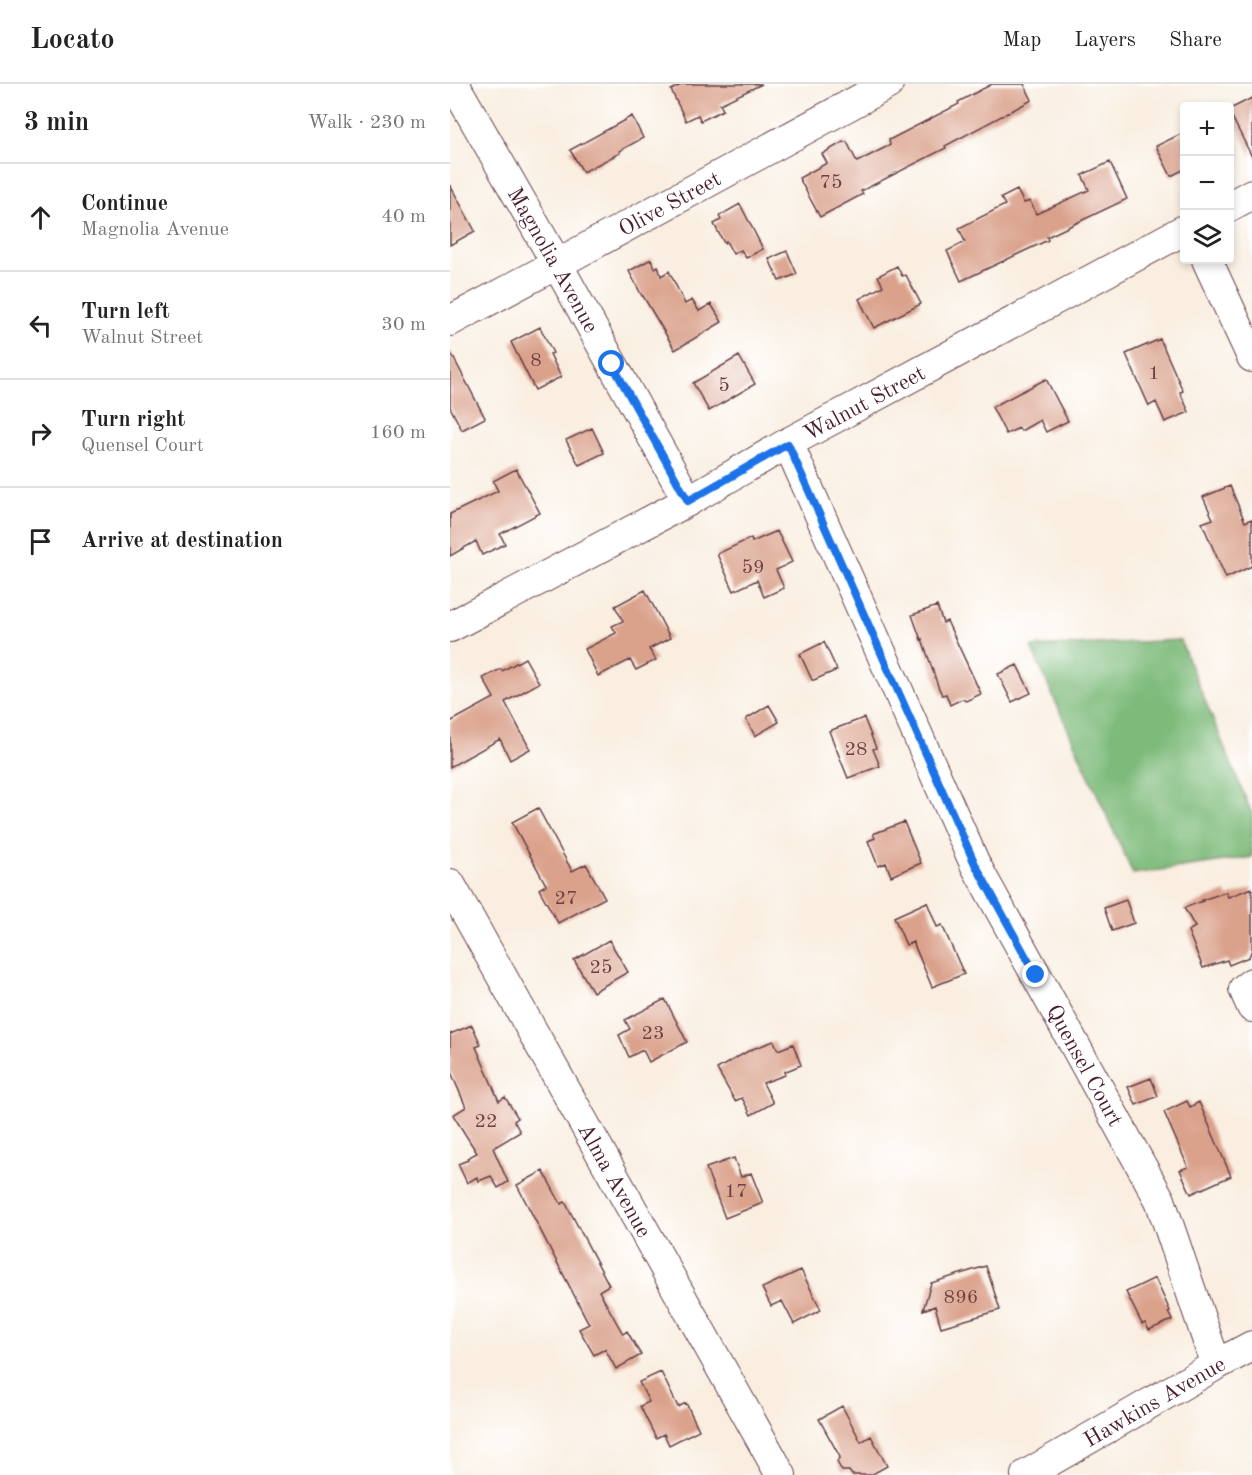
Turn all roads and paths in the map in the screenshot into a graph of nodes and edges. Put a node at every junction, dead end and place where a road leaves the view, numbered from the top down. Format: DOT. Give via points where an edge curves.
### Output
graph roads {
  1 [pos="454,84"];
  2 [pos="888,84"];
  3 [pos="1252,194"];
  4 [pos="1234,204"];
  5 [pos="1180,233"];
  6 [pos="557,264"];
  7 [pos="1209,264"];
  8 [pos="450,321"];
  9 [pos="1252,357"];
  10 [pos="788,444"];
  11 [pos="688,501"];
  12 [pos="450,627"];
  13 [pos="450,884"];
  14 [pos="1252,983"];
  15 [pos="1252,1007"];
  16 [pos="1252,1346"];
  17 [pos="1216,1365"];
  18 [pos="781,1475"];
  19 [pos="1026,1475"];
  1 -- 6 [label="street, Magnolia Avenue"];
  2 -- 6 [label="street, Olive Street"];
  3 -- 4 [label="street"];
  5 -- 10 [label="street, Walnut Street"];
  6 -- 8 [label="street, Olive Street"];
  6 -- 11 [label="street, Magnolia Avenue"];
  7 -- 9 [label="street"];
  10 -- 11 [label="street, Walnut Street"];
  10 -- 17 [label="street, Quensel Court" via="975,864 1160,1200"];
  11 -- 12 [label="street, Walnut Street"];
  13 -- 18 [label="street, Alma Avenue"];
  14 -- 15 [label="street" via="1244,989"];
  16 -- 17 [label="street, Hawkins Avenue"];
  17 -- 19 [label="street, Hawkins Avenue"];
}
